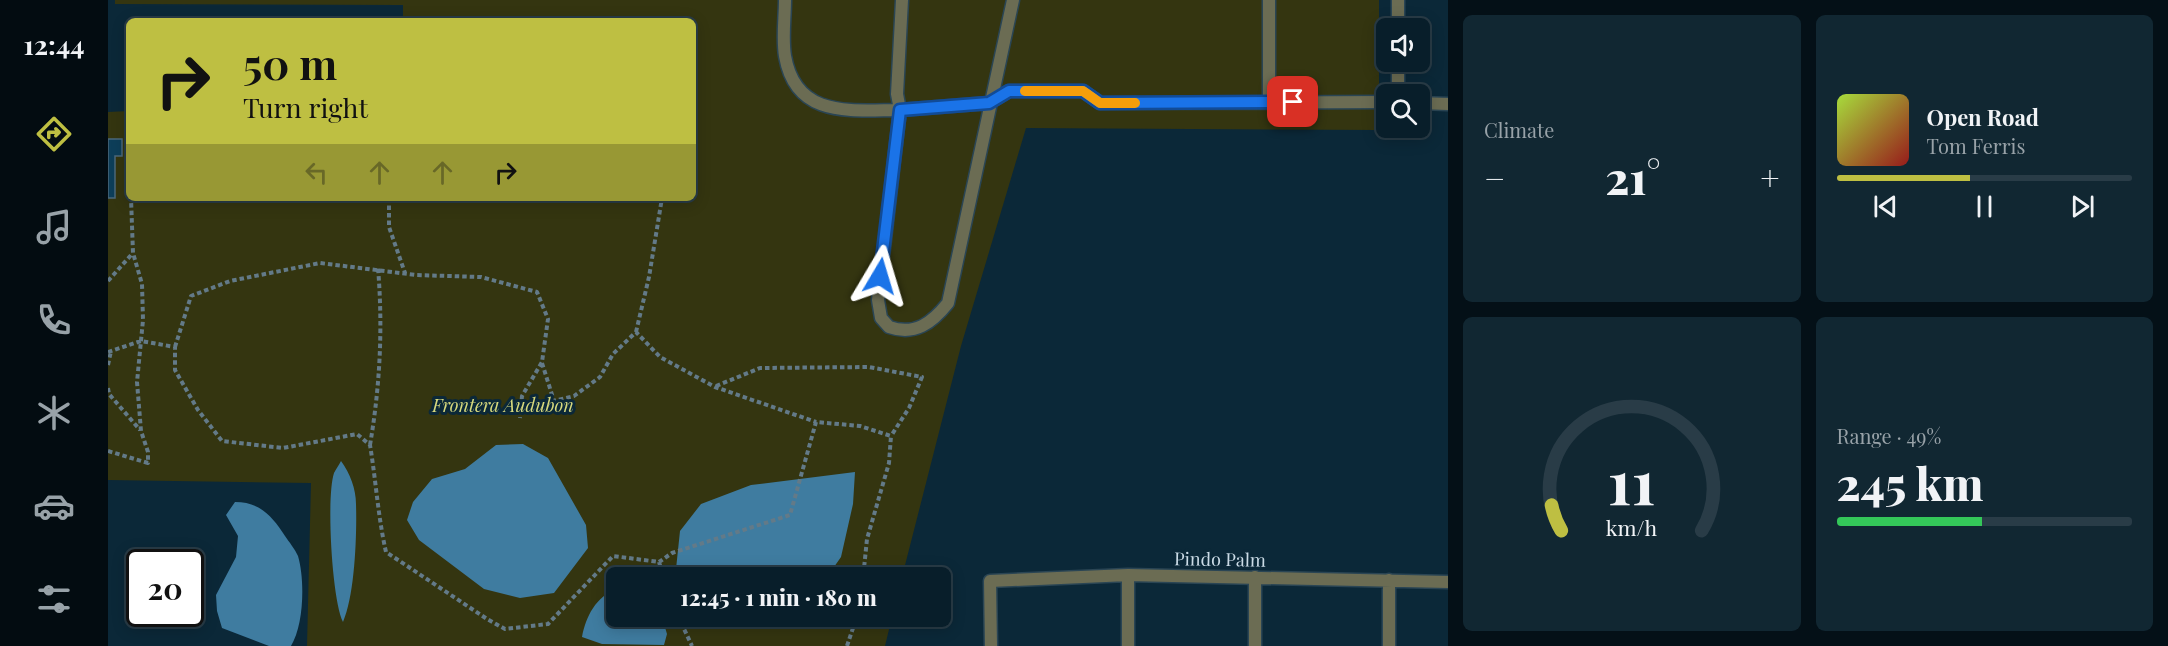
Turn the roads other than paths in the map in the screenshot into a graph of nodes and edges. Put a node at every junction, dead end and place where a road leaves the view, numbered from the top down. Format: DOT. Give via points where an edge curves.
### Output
graph roads {
  1 [pos="785,0"];
  2 [pos="903,0"];
  3 [pos="1013,0"];
  4 [pos="1269,0"];
  5 [pos="1398,0"];
  6 [pos="1398,18"];
  7 [pos="1376,102"];
  8 [pos="989,103"];
  9 [pos="1269,103"];
  10 [pos="1430,103"];
  11 [pos="1448,104"];
  12 [pos="900,110"];
  13 [pos="1128,575"];
  14 [pos="1255,577"];
  15 [pos="1389,580"];
  16 [pos="1448,582"];
  17 [pos="991,646"];
  18 [pos="1128,646"];
  19 [pos="1255,646"];
  20 [pos="1389,646"];
  1 -- 12 [label="street" via="784,55 801,92 819,105 840,110"];
  2 -- 12 [label="street" via="897,94"];
  3 -- 8 [label="street"];
  4 -- 9 [label="street"];
  5 -- 6 [label="street"];
  7 -- 9 [label="street"];
  8 -- 9 [label="street" via="1009,91 1083,91 1100,103"];
  8 -- 12 [label="street"];
  8 -- 12 [label="street" via="948,303 937,317 913,330 889,327 881,318 878,300"];
  10 -- 11 [label="street"];
  13 -- 14 [label="street, Pindo Palm"];
  13 -- 17 [label="street, Pindo Palm" via="990,581"];
  13 -- 18 [label="street"];
  14 -- 15 [label="street, Pindo Palm"];
  14 -- 19 [label="street"];
  15 -- 16 [label="street, Pindo Palm"];
  15 -- 20 [label="street"];
}
